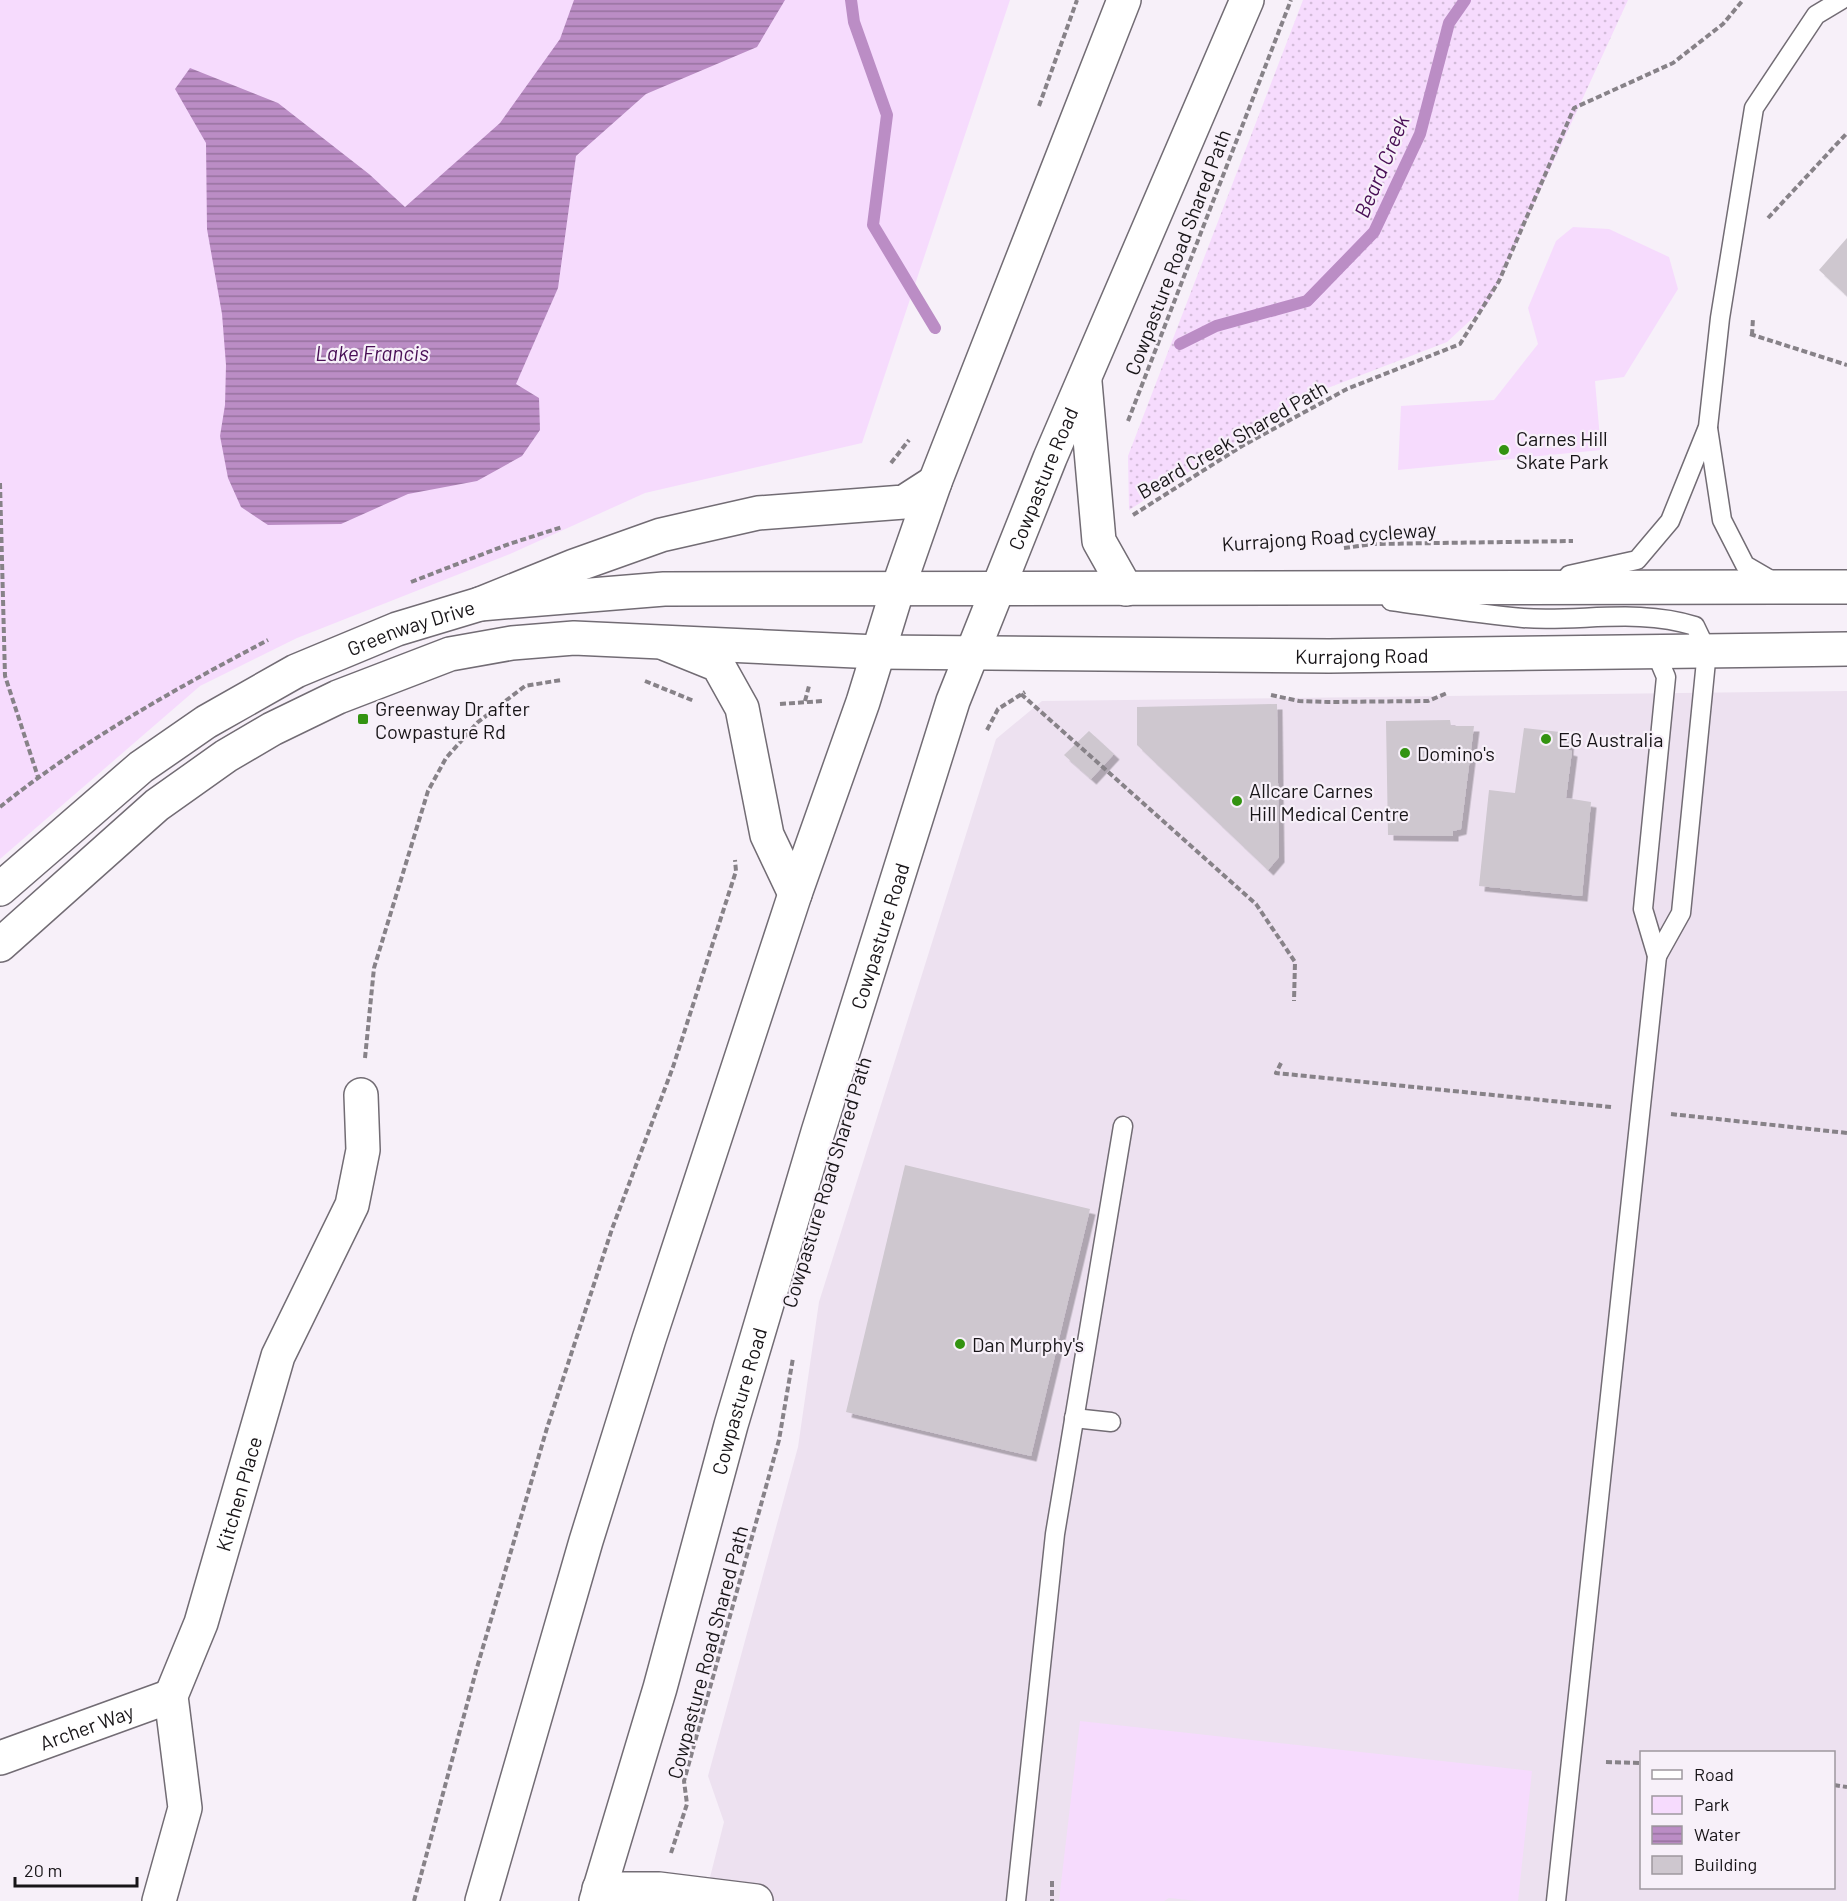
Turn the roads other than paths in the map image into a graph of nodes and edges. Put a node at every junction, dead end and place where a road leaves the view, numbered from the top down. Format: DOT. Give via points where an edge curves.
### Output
graph roads {
  1 [pos="1124,0"];
  2 [pos="1247,0"];
  3 [pos="1840,0"];
  4 [pos="1085,377"];
  5 [pos="1708,427"];
  6 [pos="935,482"];
  7 [pos="1847,587"];
  8 [pos="898,588"];
  9 [pos="997,588"];
  10 [pos="1478,588"];
  11 [pos="1785,588"];
  12 [pos="1126,589"];
  13 [pos="1295,589"];
  14 [pos="480,604"];
  15 [pos="666,644"];
  16 [pos="1847,649"];
  17 [pos="1655,651"];
  18 [pos="1707,651"];
  19 [pos="877,652"];
  20 [pos="971,653"];
  21 [pos="0,889"];
  22 [pos="795,894"];
  23 [pos="0,945"];
  24 [pos="1657,956"];
  25 [pos="361,1095"];
  26 [pos="1123,1126"];
  27 [pos="1074,1418"];
  28 [pos="1111,1422"];
  29 [pos="171,1696"];
  30 [pos="0,1758"];
  31 [pos="598,1895"];
  32 [pos="159,1901"];
  33 [pos="482,1901"];
  34 [pos="756,1901"];
  35 [pos="1016,1901"];
  36 [pos="1556,1901"];
  1 -- 6 [label="main road"];
  2 -- 4 [label="main road, Cowpasture Road"];
  3 -- 5 [label="lane" via="1816,15 1754,108 1720,318"];
  4 -- 9 [label="main road, Cowpasture Road"];
  4 -- 12 [label="main road" via="1100,541"];
  5 -- 10 [label="lane" via="1670,521 1637,560 1585,573"];
  5 -- 11 [label="lane" via="1722,520 1744,565"];
  6 -- 8 [label="main road"];
  6 -- 14 [label="main road" via="904,502 758,513 661,536"];
  7 -- 11 [label="main road"];
  8 -- 9 [label="main road"];
  8 -- 14 [label="main road, Greenway Drive" via="664,589"];
  8 -- 19 [label="main road"];
  9 -- 12 [label="main road"];
  9 -- 20 [label="main road, Cowpasture Road"];
  10 -- 11 [label="main road"];
  10 -- 13 [label="main road"];
  12 -- 13 [label="main road"];
  13 -- 18 [label="lane" via="1524,618 1670,618 1695,626"];
  14 -- 21 [label="main road, Greenway Drive" via="397,629 348,649 296,671 237,704 141,767"];
  15 -- 19 [label="main road, Greenway Drive"];
  15 -- 22 [label="main road" via="718,664 742,708 767,835"];
  15 -- 23 [label="main road, Greenway Drive" via="574,638 512,643 450,654 338,697 244,745 157,805"];
  16 -- 18 [label="main road, Kurrajong Road"];
  17 -- 18 [label="main road, Kurrajong Road"];
  17 -- 20 [label="main road, Kurrajong Road" via="1329,656"];
  17 -- 24 [label="lane" via="1666,677 1643,909"];
  18 -- 24 [label="lane" via="1681,913"];
  19 -- 20 [label="main road, Kurrajong Road"];
  19 -- 22 [label="main road"];
  20 -- 31 [label="main road, Cowpasture Road" via="818,1132"];
  22 -- 33 [label="main road" via="586,1541"];
  24 -- 36 [label="lane"];
  25 -- 29 [label="main road, Kitchen Place" via="363,1150 352,1205 278,1356 201,1623"];
  26 -- 27 [label="lane"];
  27 -- 28 [label="lane"];
  27 -- 35 [label="lane" via="1055,1534"];
  29 -- 30 [label="main road, Archer Way"];
  29 -- 32 [label="main road, Kitchen Place" via="185,1808"];
  31 -- 34 [label="main road" via="659,1889"];
}
